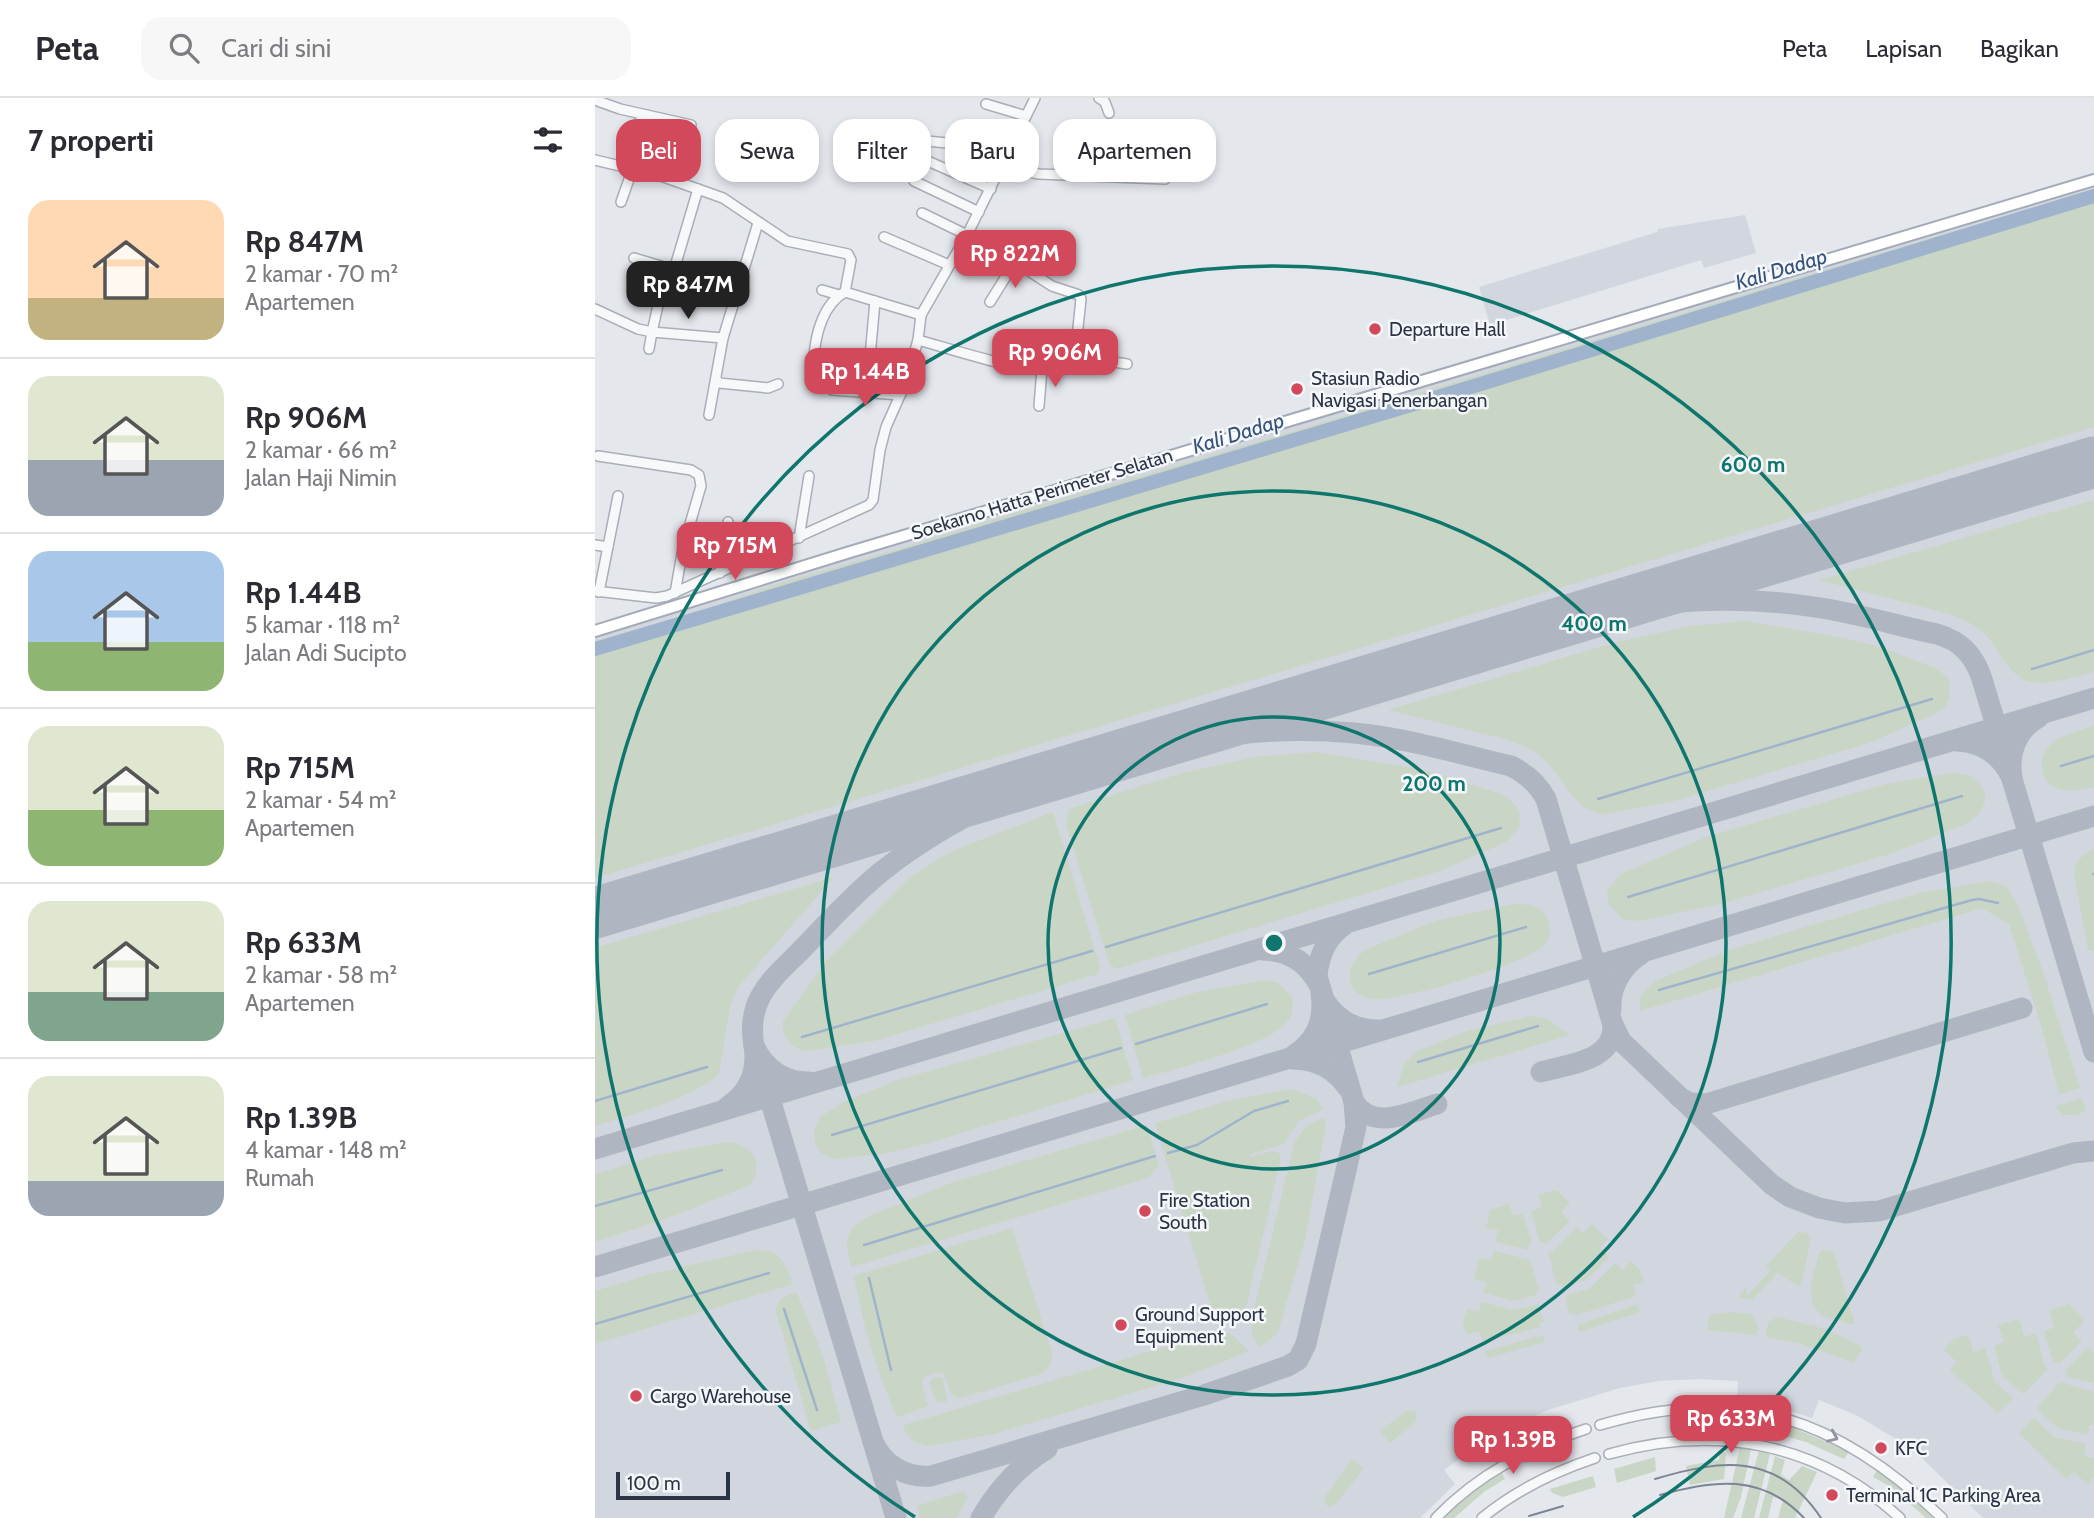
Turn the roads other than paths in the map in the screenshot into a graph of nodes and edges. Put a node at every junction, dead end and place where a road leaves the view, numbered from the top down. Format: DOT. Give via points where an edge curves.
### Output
graph roads {
  1 [pos="1035,98"];
  2 [pos="1099,98"];
  3 [pos="595,100"];
  4 [pos="986,104"];
  5 [pos="1109,113"];
  6 [pos="646,115"];
  7 [pos="1026,116"];
  8 [pos="642,119"];
  9 [pos="664,119"];
  10 [pos="1025,119"];
  11 [pos="595,160"];
  12 [pos="931,162"];
  13 [pos="616,164"];
  14 [pos="2094,180"];
  15 [pos="627,182"];
  16 [pos="678,182"];
  17 [pos="916,182"];
  18 [pos="994,182"];
  19 [pos="698,189"];
  20 [pos="991,189"];
  21 [pos="621,202"];
  22 [pos="979,212"];
  23 [pos="922,213"];
  24 [pos="758,223"];
  25 [pos="884,237"];
  26 [pos="965,238"];
  27 [pos="634,258"];
  28 [pos="1015,261"];
  29 [pos="949,265"];
  30 [pos="674,270"];
  31 [pos="822,290"];
  32 [pos="842,294"];
  33 [pos="875,301"];
  34 [pos="990,302"];
  35 [pos="595,309"];
  36 [pos="921,315"];
  37 [pos="652,332"];
  38 [pos="723,338"];
  39 [pos="918,340"];
  40 [pos="649,349"];
  41 [pos="1075,356"];
  42 [pos="814,359"];
  43 [pos="1127,365"];
  44 [pos="869,368"];
  45 [pos="1042,369"];
  46 [pos="716,380"];
  47 [pos="778,384"];
  48 [pos="832,390"];
  49 [pos="900,396"];
  50 [pos="1039,406"];
  51 [pos="709,415"];
  52 [pos="598,457"];
  53 [pos="809,476"];
  54 [pos="618,496"];
  55 [pos="728,522"];
  56 [pos="799,538"];
  57 [pos="595,545"];
  58 [pos="608,547"];
  59 [pos="720,573"];
  60 [pos="597,592"];
  61 [pos="675,593"];
  62 [pos="595,631"];
  63 [pos="1712,1408"];
  64 [pos="1600,1425"];
  65 [pos="1586,1429"];
  66 [pos="1757,1444"];
  67 [pos="1609,1454"];
  68 [pos="1595,1458"];
  69 [pos="1436,1518"];
  70 [pos="1482,1518"];
  71 [pos="1900,1518"];
  72 [pos="1942,1518"];
  1 -- 7 [label="street"];
  2 -- 5 [label="street"];
  3 -- 6 [label="street"];
  4 -- 7 [label="street"];
  6 -- 8 [label="street"];
  6 -- 9 [label="street"];
  7 -- 10 [label="street"];
  11 -- 13 [label="street"];
  12 -- 20 [label="street"];
  14 -- 62 [label="main road, Soekarno Hatta Perimeter Selatan"];
  15 -- 21 [label="street"];
  16 -- 19 [label="street"];
  17 -- 22 [label="street"];
  18 -- 20 [label="street"];
  19 -- 24 [label="street" via="731,202"];
  19 -- 30 [label="street"];
  20 -- 22 [label="street"];
  22 -- 26 [label="street"];
  23 -- 26 [label="street"];
  24 -- 32 [label="street" via="787,241 850,255"];
  24 -- 38 [label="street"];
  25 -- 29 [label="street"];
  26 -- 28 [label="street" via="993,257"];
  26 -- 29 [label="street"];
  27 -- 30 [label="street"];
  28 -- 34 [label="street"];
  28 -- 41 [label="street" via="1052,286 1081,296"];
  29 -- 36 [label="street"];
  30 -- 37 [label="street" via="661,292"];
  31 -- 32 [label="street"];
  32 -- 33 [label="street"];
  32 -- 42 [label="street" via="823,318"];
  33 -- 36 [label="street"];
  33 -- 44 [label="street"];
  35 -- 37 [label="street"];
  36 -- 39 [label="street"];
  37 -- 38 [label="street"];
  37 -- 40 [label="street"];
  38 -- 46 [label="street"];
  39 -- 45 [label="street" via="1009,365"];
  39 -- 49 [label="street"];
  41 -- 43 [label="street"];
  41 -- 45 [label="street"];
  45 -- 50 [label="street"];
  46 -- 47 [label="street" via="768,388"];
  46 -- 51 [label="street"];
  48 -- 49 [label="street"];
  49 -- 56 [label="street" via="880,450 873,500"];
  52 -- 61 [label="street" via="691,470 699,475 701,486 685,537"];
  53 -- 56 [label="street"];
  54 -- 58 [label="street"];
  55 -- 59 [label="street"];
  56 -- 59 [label="street"];
  57 -- 58 [label="street"];
  58 -- 60 [label="street"];
  59 -- 61 [label="street"];
  60 -- 61 [label="street" via="656,598"];
  63 -- 64 [label="street" via="1660,1411"];
  63 -- 66 [label="street" via="1738,1417"];
  63 -- 72 [label="street, one-way" via="1781,1418 1843,1441 1904,1482"];
  65 -- 69 [label="street" via="1505,1464"];
  66 -- 67 [label="street" via="1684,1439"];
  66 -- 71 [label="street" via="1843,1476"];
  68 -- 70 [label="street" via="1524,1488"];
}
